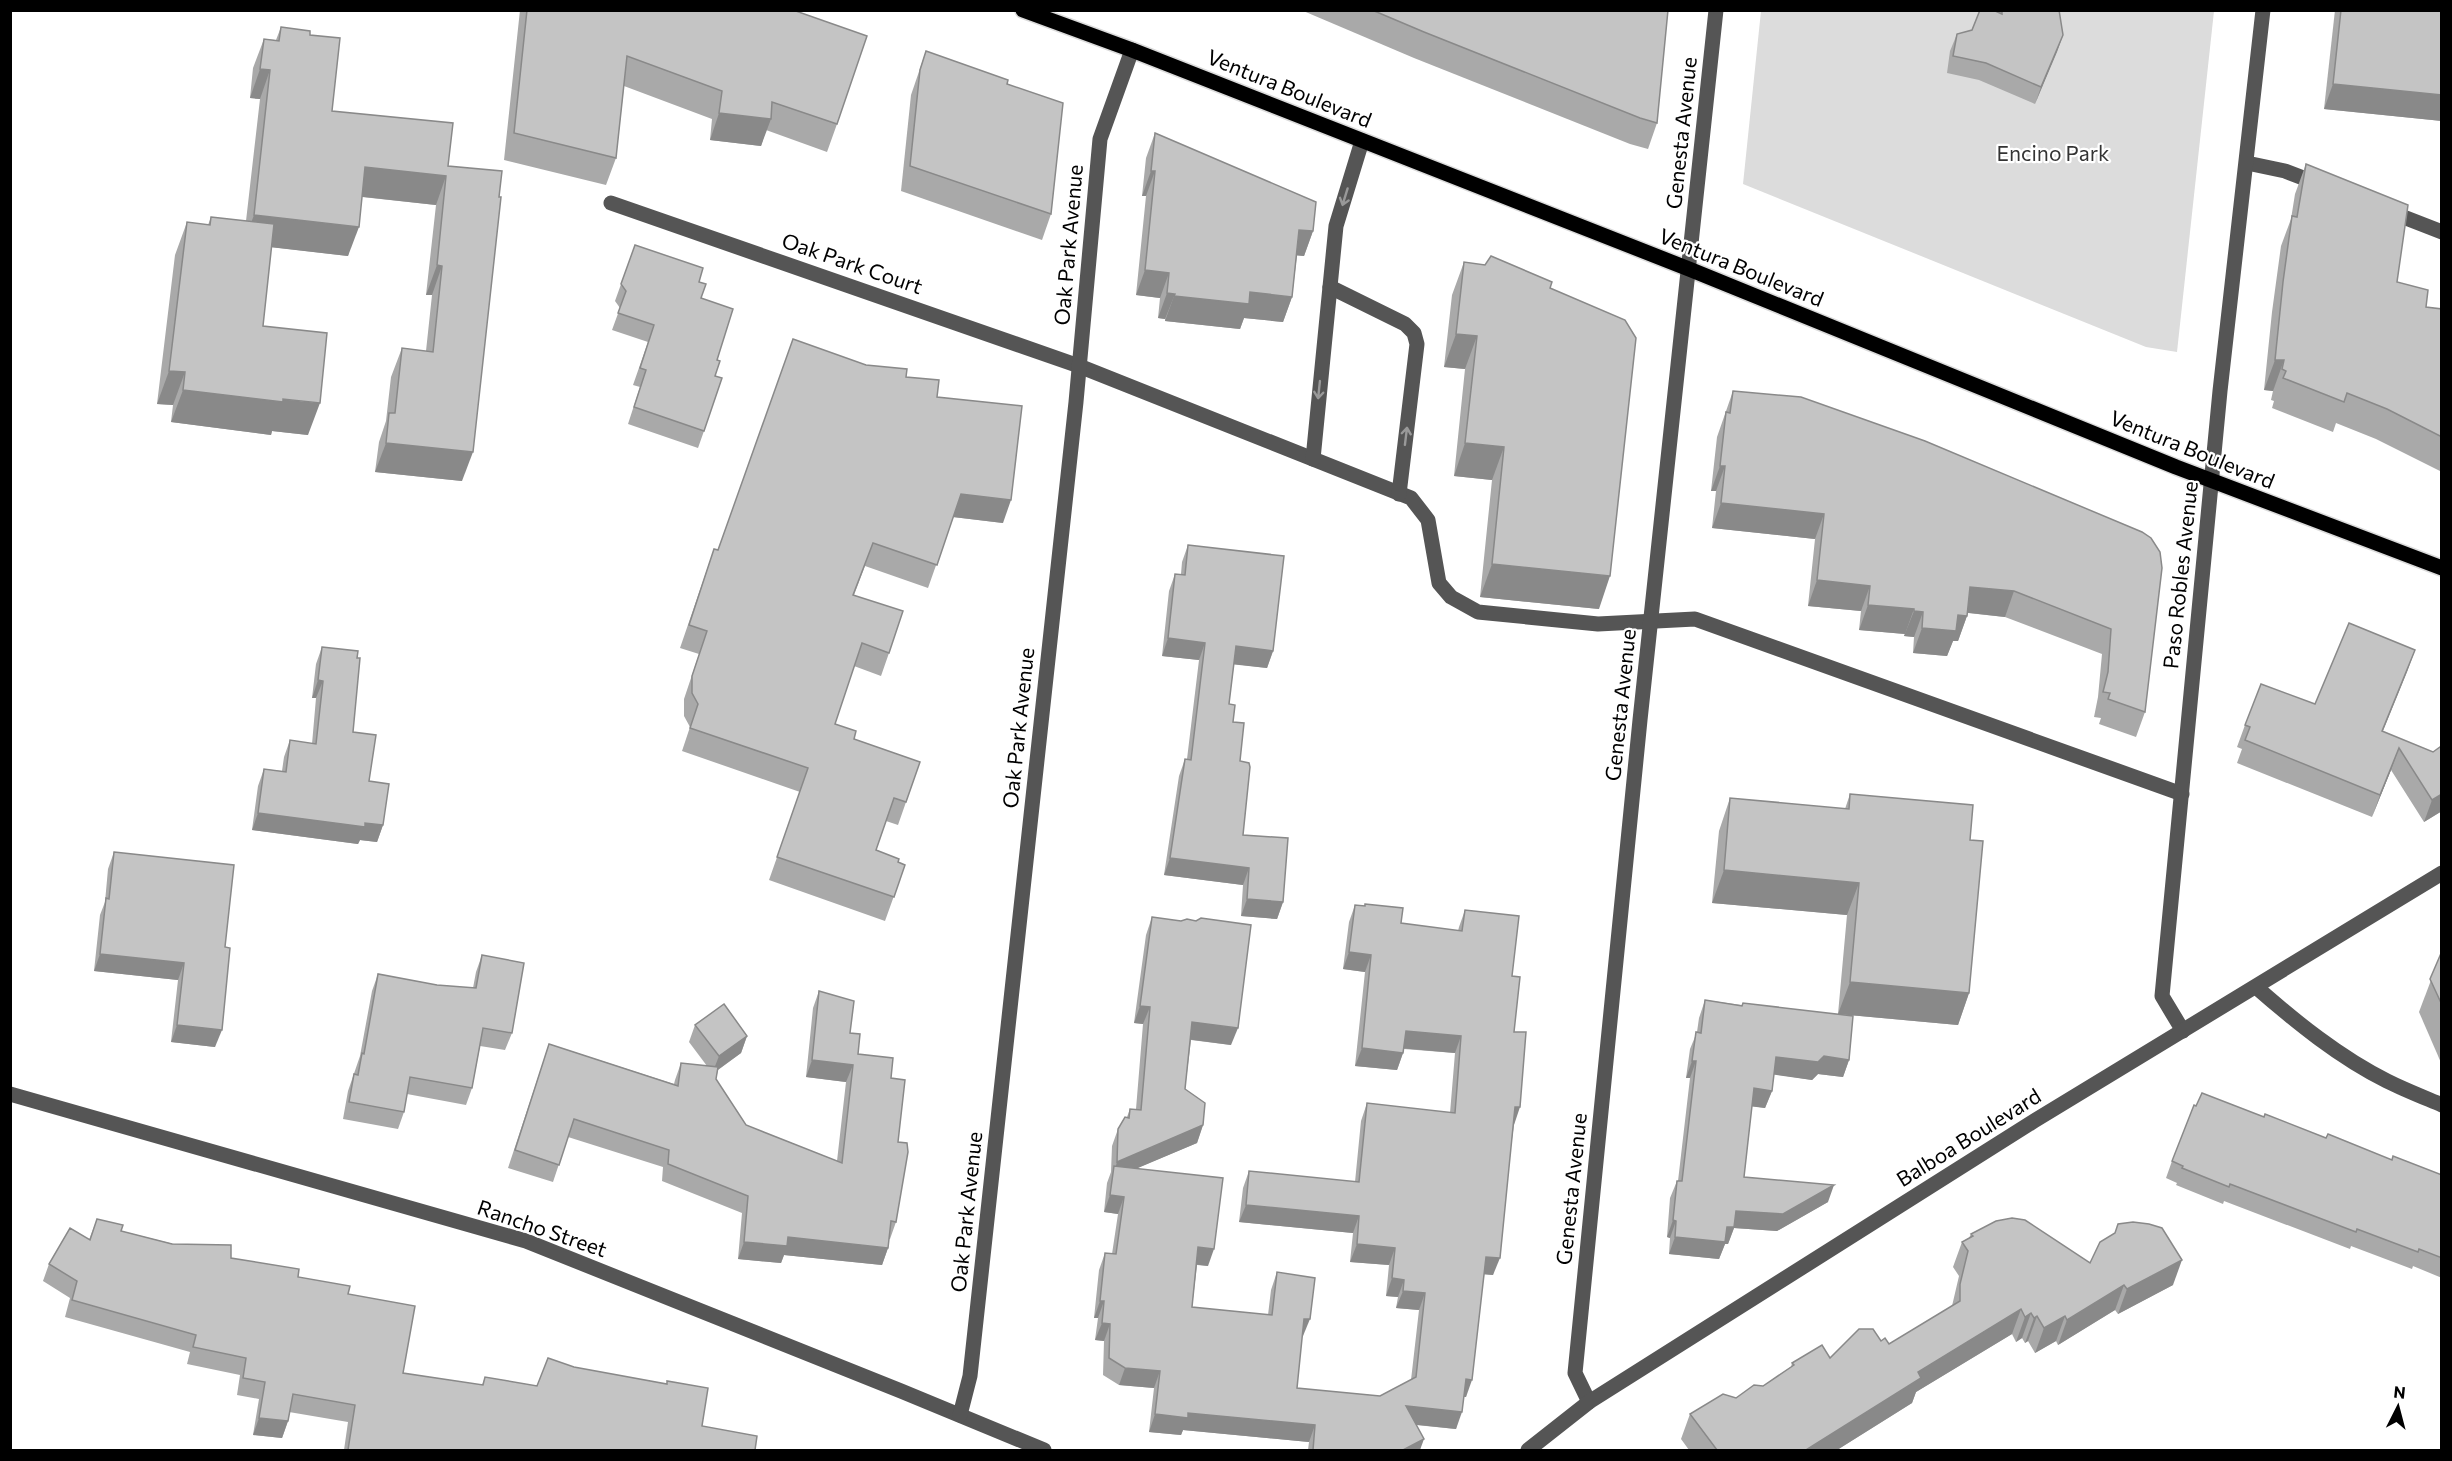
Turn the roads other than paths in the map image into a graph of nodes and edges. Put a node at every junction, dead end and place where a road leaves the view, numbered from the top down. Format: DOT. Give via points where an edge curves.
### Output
graph roads {
  1 [pos="1023,10"];
  2 [pos="1716,10"];
  3 [pos="2264,10"];
  4 [pos="1132,50"];
  5 [pos="1362,141"];
  6 [pos="2247,163"];
  7 [pos="2337,191"];
  8 [pos="611,203"];
  9 [pos="2379,208"];
  10 [pos="2442,232"];
  11 [pos="1689,269"];
  12 [pos="1330,287"];
  13 [pos="1078,366"];
  14 [pos="1313,459"];
  15 [pos="2212,481"];
  16 [pos="1400,494"];
  17 [pos="2442,568"];
  18 [pos="1651,620"];
  19 [pos="2182,794"];
  20 [pos="2442,873"];
  21 [pos="2256,987"];
  22 [pos="2183,1031"];
  23 [pos="10,1094"];
  24 [pos="2442,1105"];
  25 [pos="1589,1402"];
  26 [pos="960,1415"];
  27 [pos="1044,1450"];
  28 [pos="1528,1450"];
  1 -- 4 [label="main road, Ventura Boulevard"];
  2 -- 11 [label="street, Genesta Avenue"];
  3 -- 6 [label="street, Paso Robles Avenue"];
  4 -- 5 [label="main road, Ventura Boulevard"];
  4 -- 13 [label="street, Oak Park Avenue" via="1100,139"];
  5 -- 11 [label="main road, Ventura Boulevard"];
  5 -- 12 [label="street, one-way" via="1336,226"];
  6 -- 7 [label="street" via="2285,171"];
  6 -- 15 [label="street, Paso Robles Avenue"];
  8 -- 13 [label="street, Oak Park Court"];
  9 -- 10 [label="street"];
  11 -- 15 [label="main road, Ventura Boulevard"];
  11 -- 18 [label="street, Genesta Avenue"];
  12 -- 14 [label="street, one-way"];
  16 -- 12 [label="street, one-way" via="1417,344 1414,333 1405,324"];
  13 -- 14 [label="street, Oak Park Court"];
  13 -- 26 [label="street, Oak Park Avenue" via="972,1364"];
  14 -- 16 [label="street, Oak Park Court"];
  15 -- 17 [label="main road, Ventura Boulevard"];
  15 -- 19 [label="street, Paso Robles Avenue"];
  16 -- 18 [label="street, Oak Park Court" via="1411,498 1428,520 1439,583 1451,597 1478,612 1598,624"];
  18 -- 19 [label="street, Oak Park Court" via="1695,619"];
  18 -- 25 [label="street, Genesta Avenue" via="1575,1373"];
  19 -- 22 [label="street, Paso Robles Avenue" via="2162,996"];
  20 -- 21 [label="street, Balboa Boulevard"];
  21 -- 22 [label="street, Balboa Boulevard"];
  21 -- 24 [label="street" via="2336,1049 2385,1080"];
  22 -- 25 [label="street, Balboa Boulevard"];
  23 -- 26 [label="street, Rancho Street" via="526,1241"];
  25 -- 28 [label="street, Balboa Boulevard"];
  26 -- 27 [label="street, Rancho Street"];
}
